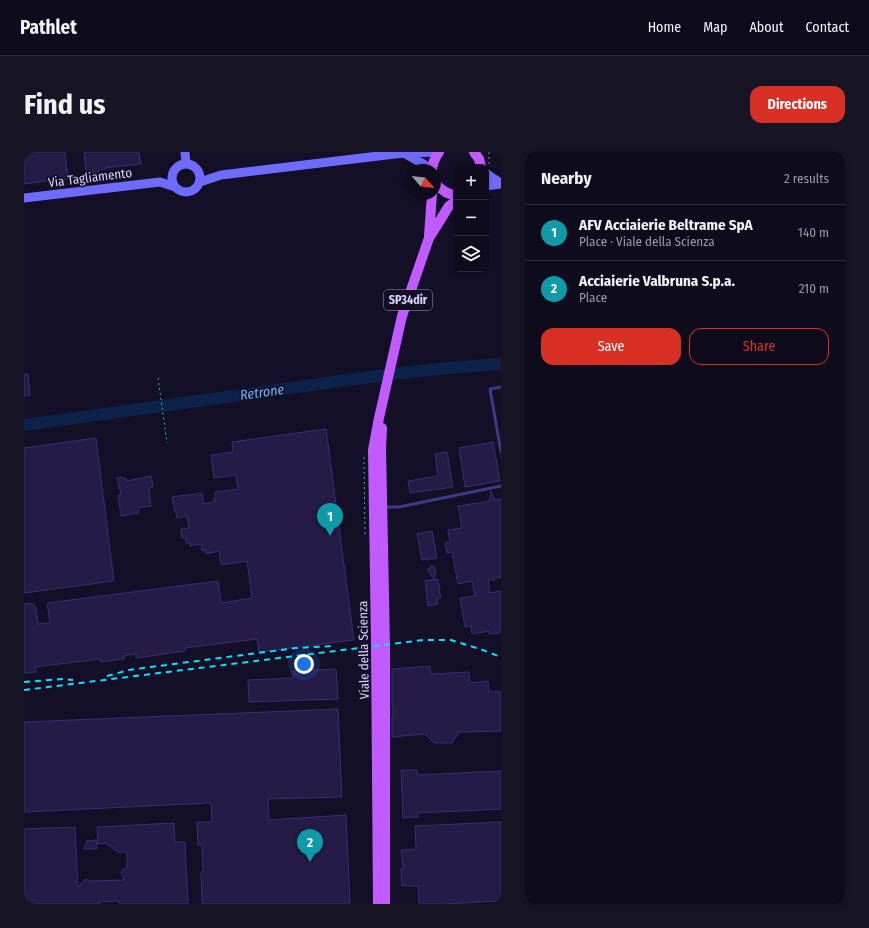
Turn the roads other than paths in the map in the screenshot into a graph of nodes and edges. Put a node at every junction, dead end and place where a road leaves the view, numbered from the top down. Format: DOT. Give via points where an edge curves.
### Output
graph roads {
  1 [pos="185,152"];
  2 [pos="439,152"];
  3 [pos="403,153"];
  4 [pos="482,162"];
  5 [pos="423,164"];
  6 [pos="432,164"];
  7 [pos="182,166"];
  8 [pos="200,178"];
  9 [pos="160,182"];
  10 [pos="501,183"];
  11 [pos="489,185"];
  12 [pos="175,187"];
  13 [pos="441,190"];
  14 [pos="453,195"];
  15 [pos="24,198"];
  16 [pos="432,200"];
  17 [pos="453,203"];
  18 [pos="429,238"];
  19 [pos="501,387"];
  20 [pos="384,396"];
  21 [pos="501,452"];
  22 [pos="501,486"];
  23 [pos="382,508"];
  24 [pos="382,903"];
  1 -- 7 [label="street"];
  2 -- 3 [label="street"];
  2 -- 6 [label="main road"];
  3 -- 5 [label="street"];
  3 -- 8 [label="street"];
  4 -- 10 [label="street" via="494,180"];
  7 -- 8 [label="street" via="191,165"];
  7 -- 9 [label="street"];
  7 -- 12 [label="street" via="174,171 172,176"];
  8 -- 12 [label="street, Via Tagliamento" via="192,191 187,192"];
  9 -- 12 [label="street, Via Tagliamento"];
  9 -- 15 [label="street, Via Tagliamento"];
  10 -- 11 [label="street"];
  13 -- 14 [label="main road"];
  16 -- 18 [label="main road, SP34dir"];
  17 -- 18 [label="main road, SP34dir"];
  18 -- 20 [label="main road, Viale della Scienza / SP34dir" via="402,316"];
  19 -- 21 [label="lane" via="490,389"];
  20 -- 23 [label="main road, Viale della Scienza" via="381,448"];
  20 -- 24 [label="main road, Viale della Scienza" via="373,450"];
  22 -- 23 [label="lane" via="399,507"];
  23 -- 24 [label="main road, Viale della Scienza" via="385,641"];
}
